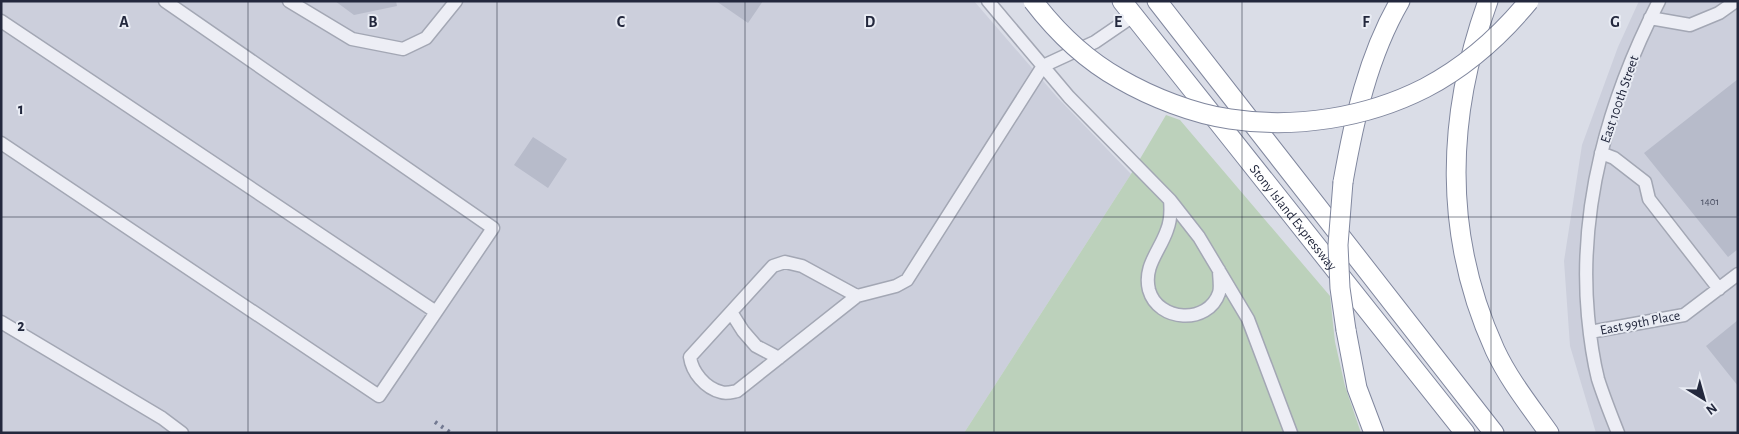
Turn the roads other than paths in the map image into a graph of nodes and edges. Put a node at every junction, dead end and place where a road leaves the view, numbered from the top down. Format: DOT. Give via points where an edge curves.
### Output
graph roads {
  1 [pos="166,1"];
  2 [pos="289,1"];
  3 [pos="456,1"];
  4 [pos="988,1"];
  5 [pos="1033,1"];
  6 [pos="1157,1"];
  7 [pos="1174,1"];
  8 [pos="1400,1"];
  9 [pos="1488,1"];
  10 [pos="1529,1"];
  11 [pos="1659,1"];
  12 [pos="1736,1"];
  13 [pos="1127,8"];
  14 [pos="1650,18"];
  15 [pos="1,21"];
  16 [pos="1198,53"];
  17 [pos="1043,66"];
  18 [pos="1,143"];
  19 [pos="1601,153"];
  20 [pos="1170,200"];
  21 [pos="1219,270"];
  22 [pos="1738,274"];
  23 [pos="1719,289"];
  24 [pos="856,296"];
  25 [pos="436,312"];
  26 [pos="731,312"];
  27 [pos="1,322"];
  28 [pos="1590,332"];
  29 [pos="779,358"];
  30 [pos="1470,402"];
  31 [pos="1452,416"];
  32 [pos="182,433"];
  33 [pos="1291,433"];
  34 [pos="1374,433"];
  35 [pos="1465,433"];
  36 [pos="1494,433"];
  37 [pos="1549,433"];
  38 [pos="1618,433"];
  1 -- 25 [label="street" via="493,228"];
  2 -- 3 [label="street" via="352,39 403,49 426,38"];
  4 -- 17 [label="street"];
  5 -- 10 [label="highway, bridge" via="1048,20 1088,57 1120,79 1195,111 1229,119 1270,122 1312,121 1349,115 1388,104 1426,88 1486,45 1512,22"];
  6 -- 16 [label="highway, Stony Island Expressway"];
  7 -- 16 [label="highway"];
  8 -- 34 [label="highway, bridge" via="1380,42 1361,97 1343,182 1338,245 1346,330 1358,388"];
  9 -- 37 [label="highway" via="1475,39 1460,106 1455,183 1463,252 1482,319 1496,351 1516,388"];
  11 -- 14 [label="street, East 100th Street"];
  12 -- 14 [label="street" via="1720,13 1690,25"];
  13 -- 17 [label="street" via="1095,42"];
  13 -- 31 [label="highway, Stony Island Expressway"];
  14 -- 19 [label="street, East 100th Street" via="1629,67"];
  15 -- 25 [label="street"];
  16 -- 30 [label="highway, Stony Island Expressway"];
  17 -- 20 [label="street"];
  17 -- 24 [label="street" via="907,280"];
  18 -- 25 [label="street" via="379,396"];
  19 -- 23 [label="street" via="1614,158 1645,182 1649,199"];
  19 -- 28 [label="street, East 100th Street" via="1591,201 1585,260"];
  20 -- 21 [label="street" via="1199,237"];
  20 -- 21 [label="street" via="1171,218 1147,278 1157,306 1172,315 1187,317 1202,312 1219,292"];
  21 -- 33 [label="street" via="1248,319"];
  22 -- 23 [label="street, East 99th Place"];
  23 -- 28 [label="street, East 99th Place" via="1684,315"];
  24 -- 26 [label="street" via="802,266 785,262 773,266"];
  24 -- 29 [label="street"];
  26 -- 29 [label="street" via="756,346"];
  26 -- 29 [label="street" via="690,357 691,365 710,388 723,393 737,391"];
  27 -- 32 [label="street"];
  28 -- 38 [label="street, East 100th Street" via="1598,378"];
  30 -- 31 [label="street"];
  30 -- 36 [label="highway, Stony Island Expressway"];
  31 -- 35 [label="highway, Stony Island Expressway"];
}
